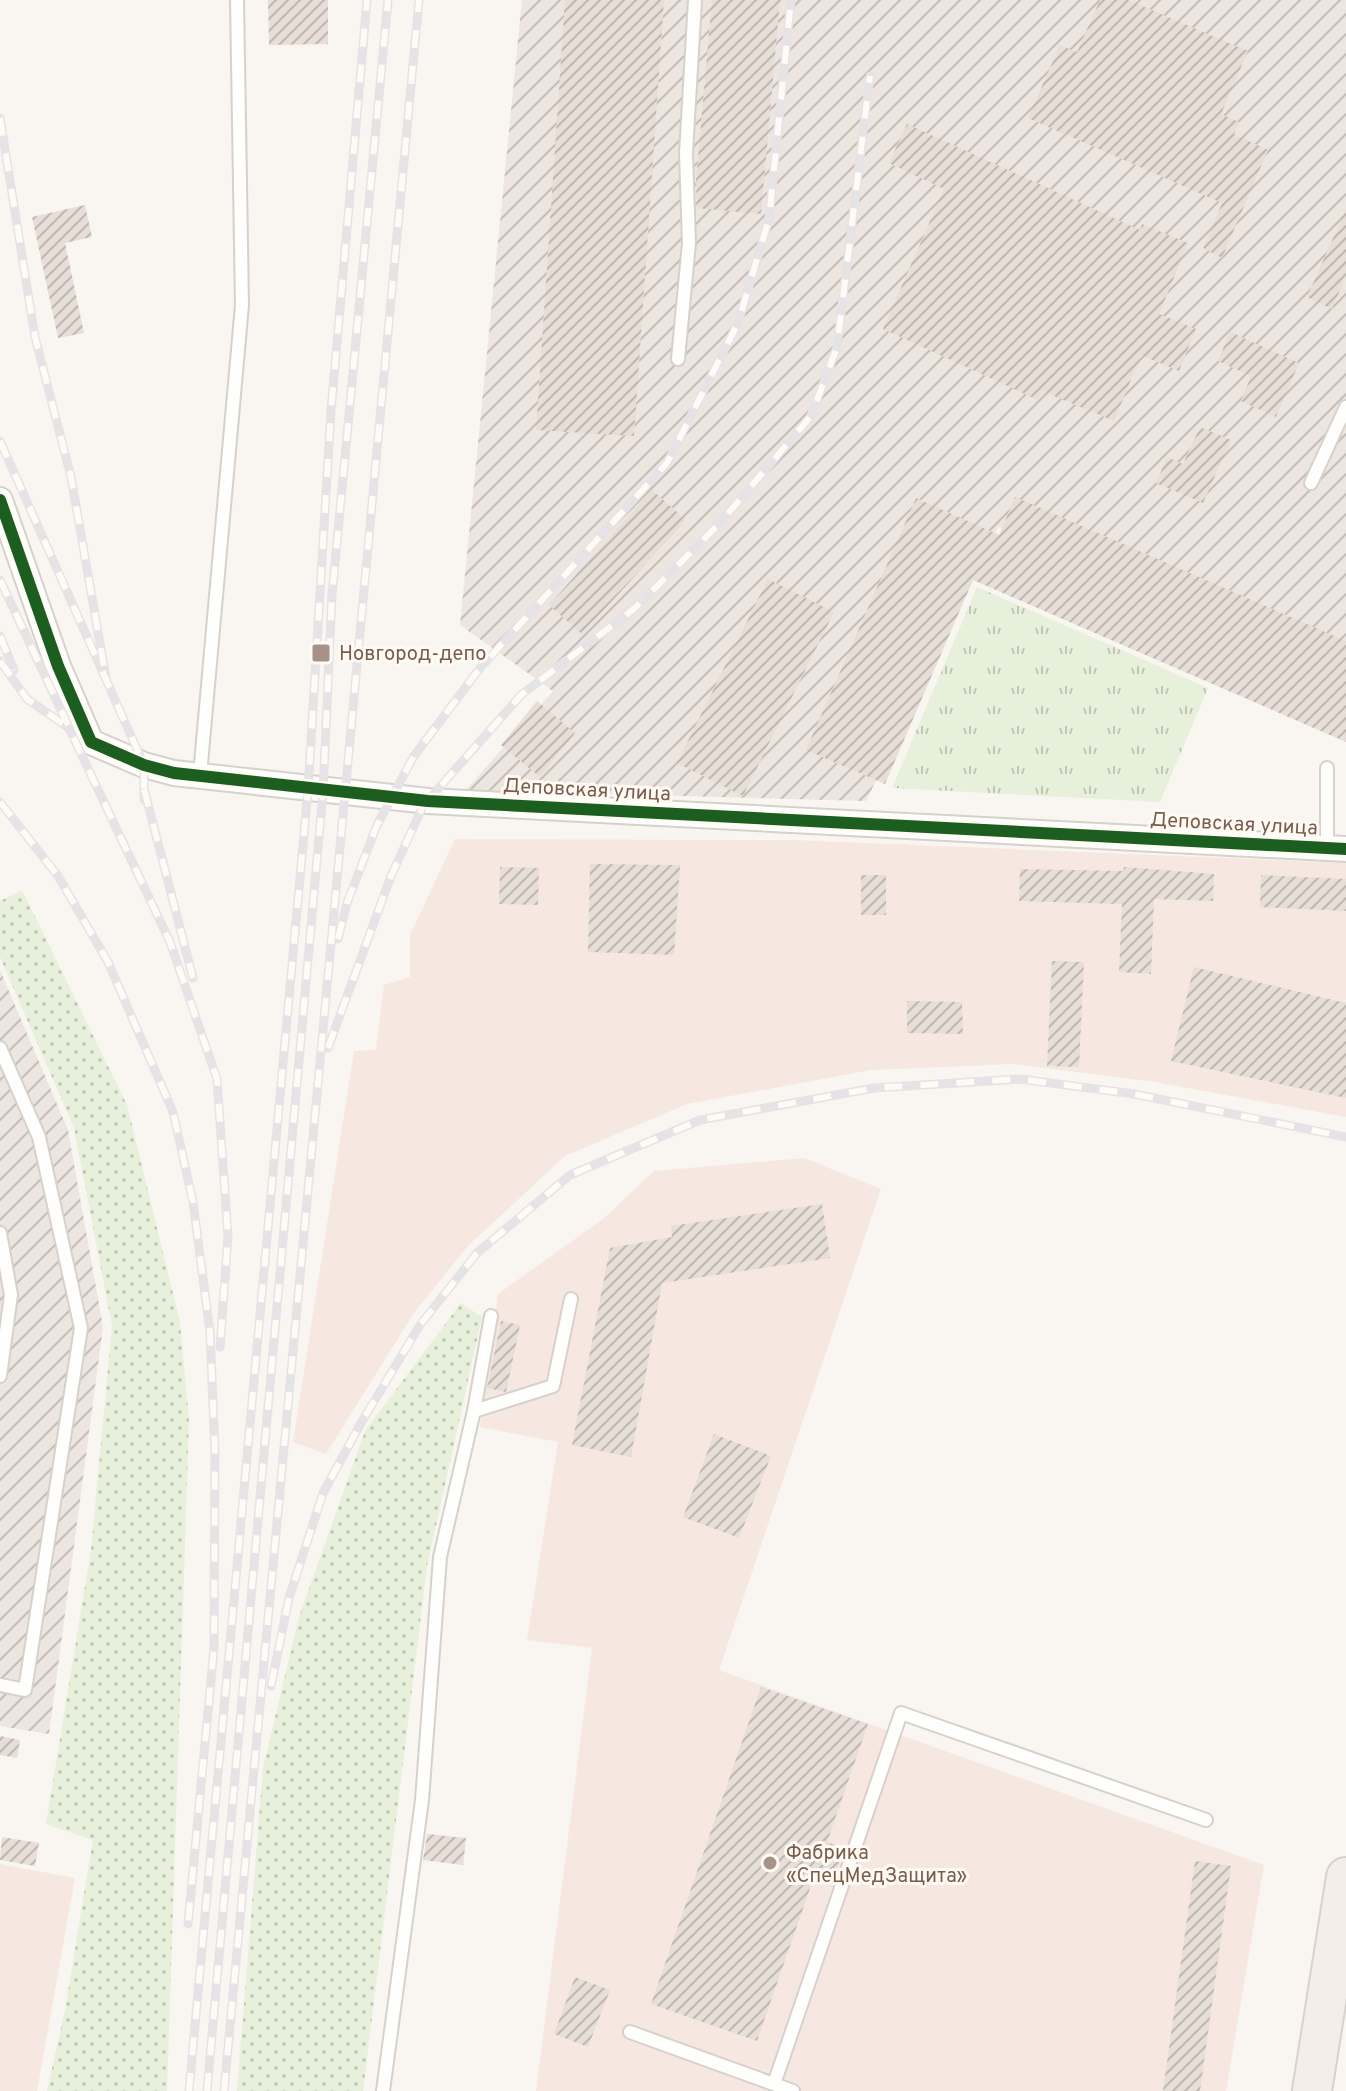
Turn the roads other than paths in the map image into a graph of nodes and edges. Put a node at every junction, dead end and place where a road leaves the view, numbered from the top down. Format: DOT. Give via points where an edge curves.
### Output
graph roads {
  1 [pos="237,0"];
  2 [pos="695,0"];
  3 [pos="678,359"];
  4 [pos="1346,407"];
  5 [pos="1311,483"];
  6 [pos="0,500"];
  7 [pos="1327,768"];
  8 [pos="200,775"];
  9 [pos="1336,848"];
  10 [pos="0,1048"];
  11 [pos="0,1233"];
  12 [pos="571,1299"];
  13 [pos="491,1316"];
  14 [pos="0,1376"];
  15 [pos="474,1411"];
  16 [pos="0,1685"];
  17 [pos="1206,1820"];
  18 [pos="1346,1877"];
  19 [pos="630,2032"];
  20 [pos="774,2084"];
  21 [pos="383,2091"];
  22 [pos="793,2091"];
  23 [pos="1312,2091"];
  1 -- 8 [label="lane" via="242,305"];
  2 -- 3 [label="lane" via="686,153 689,243"];
  4 -- 5 [label="lane"];
  6 -- 8 [label="street, Деповская улица" via="58,666 91,742 144,765"];
  7 -- 9 [label="lane"];
  8 -- 9 [label="street, Деповская улица" via="428,801"];
  10 -- 16 [label="lane" via="39,1137 81,1328 25,1690"];
  11 -- 14 [label="lane" via="11,1295"];
  12 -- 15 [label="lane" via="553,1386"];
  13 -- 15 [label="lane"];
  15 -- 21 [label="lane" via="440,1557 422,1800"];
  17 -- 20 [label="lane" via="901,1713"];
  18 -- 23 [label="main road"];
  19 -- 20 [label="lane"];
  20 -- 22 [label="lane"];
}
